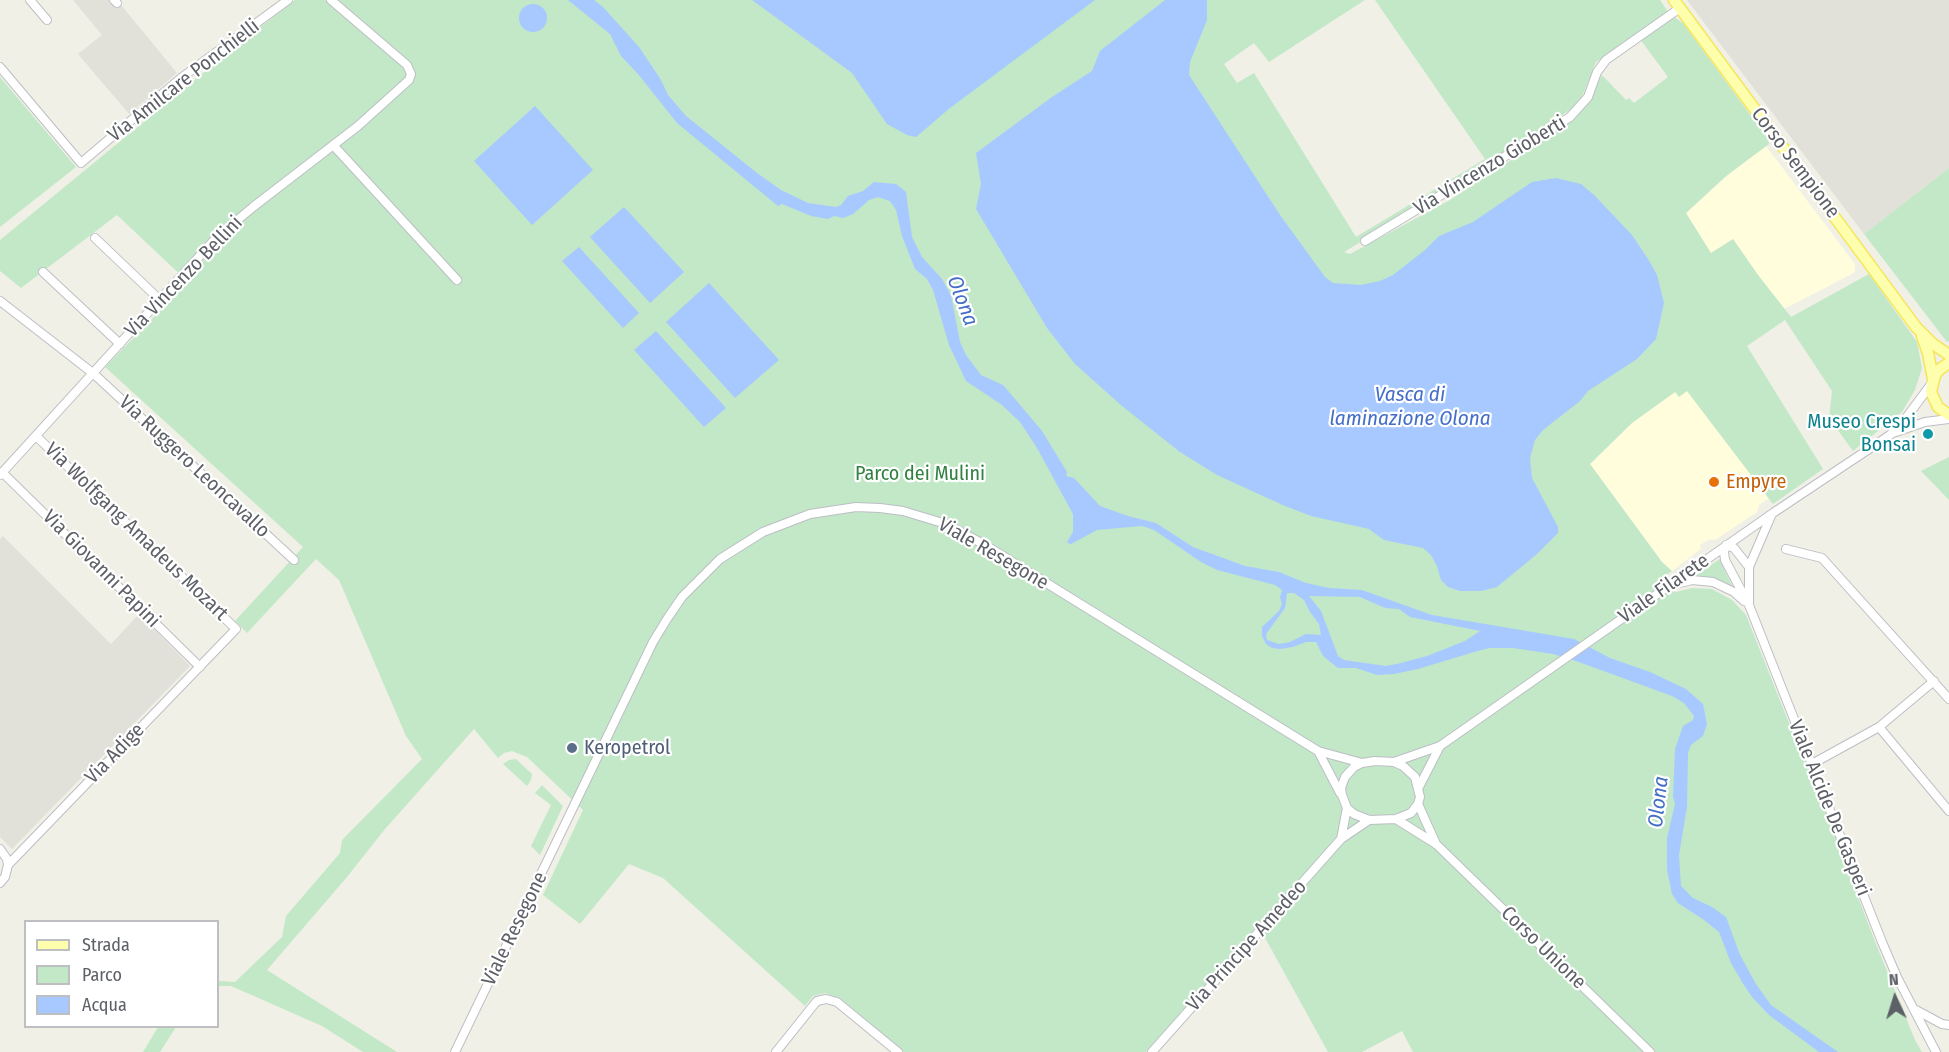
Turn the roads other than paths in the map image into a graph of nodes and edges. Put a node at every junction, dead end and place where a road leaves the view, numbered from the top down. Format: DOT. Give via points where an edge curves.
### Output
graph roads {
  1 [pos="30,0"];
  2 [pos="288,0"];
  3 [pos="331,0"];
  4 [pos="1677,4"];
  5 [pos="47,20"];
  6 [pos="0,67"];
  7 [pos="333,145"];
  8 [pos="95,238"];
  9 [pos="1365,241"];
  10 [pos="43,272"];
  11 [pos="456,280"];
  12 [pos="160,300"];
  13 [pos="0,301"];
  14 [pos="1916,327"];
  15 [pos="120,344"];
  16 [pos="1949,355"];
  17 [pos="1949,363"];
  18 [pos="94,374"];
  19 [pos="1933,381"];
  20 [pos="1949,417"];
  21 [pos="1890,435"];
  22 [pos="36,436"];
  23 [pos="1,474"];
  24 [pos="1773,513"];
  25 [pos="1726,545"];
  26 [pos="1786,549"];
  27 [pos="294,560"];
  28 [pos="1749,567"];
  29 [pos="1672,585"];
  30 [pos="1749,605"];
  31 [pos="236,629"];
  32 [pos="200,667"];
  33 [pos="1934,681"];
  34 [pos="1949,699"];
  35 [pos="1879,727"];
  36 [pos="1440,746"];
  37 [pos="1318,751"];
  38 [pos="1394,762"];
  39 [pos="1362,763"];
  40 [pos="1812,764"];
  41 [pos="1419,787"];
  42 [pos="1342,795"];
  43 [pos="1418,804"];
  44 [pos="1347,808"];
  45 [pos="1949,811"];
  46 [pos="1396,819"];
  47 [pos="1369,820"];
  48 [pos="1341,839"];
  49 [pos="1436,844"];
  50 [pos="0,849"];
  51 [pos="8,865"];
  52 [pos="0,883"];
  53 [pos="1913,1008"];
  54 [pos="1949,1025"];
  55 [pos="455,1052"];
  56 [pos="776,1052"];
  57 [pos="898,1052"];
  58 [pos="1152,1052"];
  59 [pos="1650,1052"];
  60 [pos="1936,1052"];
  1 -- 5 [label="street"];
  2 -- 6 [label="street, Via Amilcare Ponchielli" via="181,78 81,163"];
  3 -- 7 [label="street, Via Vincenzo Bellini" via="407,65 411,74 407,83"];
  4 -- 9 [label="street, Via Vincenzo Gioberti" via="1606,60 1588,97 1570,117"];
  4 -- 14 [label="main road, Corso Sempione"];
  7 -- 11 [label="street"];
  7 -- 12 [label="street, Via Vincenzo Bellini" via="216,238"];
  8 -- 12 [label="street"];
  10 -- 15 [label="street"];
  12 -- 15 [label="street, Via Vincenzo Bellini"];
  13 -- 18 [label="street, Via Ruggero Leoncavallo"];
  14 -- 16 [label="main road, Corso Sempione"];
  14 -- 19 [label="main road, Corso Sempione" via="1924,341"];
  15 -- 18 [label="street, Via Vincenzo Bellini"];
  17 -- 19 [label="main road"];
  18 -- 22 [label="street, Via Vincenzo Bellini"];
  18 -- 27 [label="street, Via Ruggero Leoncavallo"];
  19 -- 20 [label="main road, Corso Sempione" via="1933,400"];
  19 -- 21 [label="street, Viale Filarete"];
  20 -- 21 [label="street, Viale Filarete"];
  21 -- 24 [label="street, Viale Filarete"];
  22 -- 23 [label="street, Via Vincenzo Bellini"];
  22 -- 31 [label="street, Via Wolfgang Amadeus Mozart"];
  23 -- 32 [label="street, Via Giovanni Papini"];
  24 -- 25 [label="street, Viale Filarete"];
  24 -- 28 [label="street, Viale Alcide De Gasperi"];
  25 -- 28 [label="street" via="1734,548"];
  25 -- 29 [label="street, Viale Filarete"];
  25 -- 30 [label="street, Viale Alcide De Gasperi" via="1725,560"];
  26 -- 33 [label="street" via="1822,558"];
  28 -- 30 [label="street, Viale Alcide De Gasperi"];
  29 -- 30 [label="street" via="1692,580 1713,582"];
  29 -- 36 [label="street, Viale Filarete"];
  30 -- 40 [label="street, Viale Alcide De Gasperi"];
  31 -- 32 [label="street, Via Adige"];
  32 -- 51 [label="street, Via Adige"];
  33 -- 34 [label="street"];
  33 -- 35 [label="street"];
  35 -- 40 [label="street"];
  35 -- 45 [label="street"];
  36 -- 38 [label="street, Viale Filarete"];
  36 -- 41 [label="street, Viale Filarete"];
  37 -- 39 [label="street, Viale Resegone"];
  37 -- 42 [label="street, Viale Resegone"];
  37 -- 55 [label="street, Viale Resegone" via="966,534 903,510 856,507 810,514 763,532 720,559 682,597 653,642"];
  38 -- 39 [label="street"];
  38 -- 41 [label="street" via="1409,770"];
  39 -- 42 [label="street" via="1345,777"];
  40 -- 53 [label="street, Viale Alcide De Gasperi" via="1882,942"];
  41 -- 43 [label="street"];
  42 -- 44 [label="street"];
  43 -- 46 [label="street" via="1411,813"];
  43 -- 49 [label="street, Corso Unione"];
  44 -- 47 [label="street"];
  44 -- 48 [label="street"];
  46 -- 47 [label="street"];
  46 -- 49 [label="street, Corso Unione"];
  47 -- 48 [label="street, Via Principe Amedeo"];
  48 -- 58 [label="street, Via Principe Amedeo"];
  49 -- 59 [label="street, Corso Unione"];
  50 -- 51 [label="street"];
  51 -- 52 [label="street, Via Adige"];
  53 -- 54 [label="street"];
  53 -- 60 [label="street, Viale Alcide De Gasperi"];
  56 -- 57 [label="street" via="817,1001 826,999 837,1002"];
}
